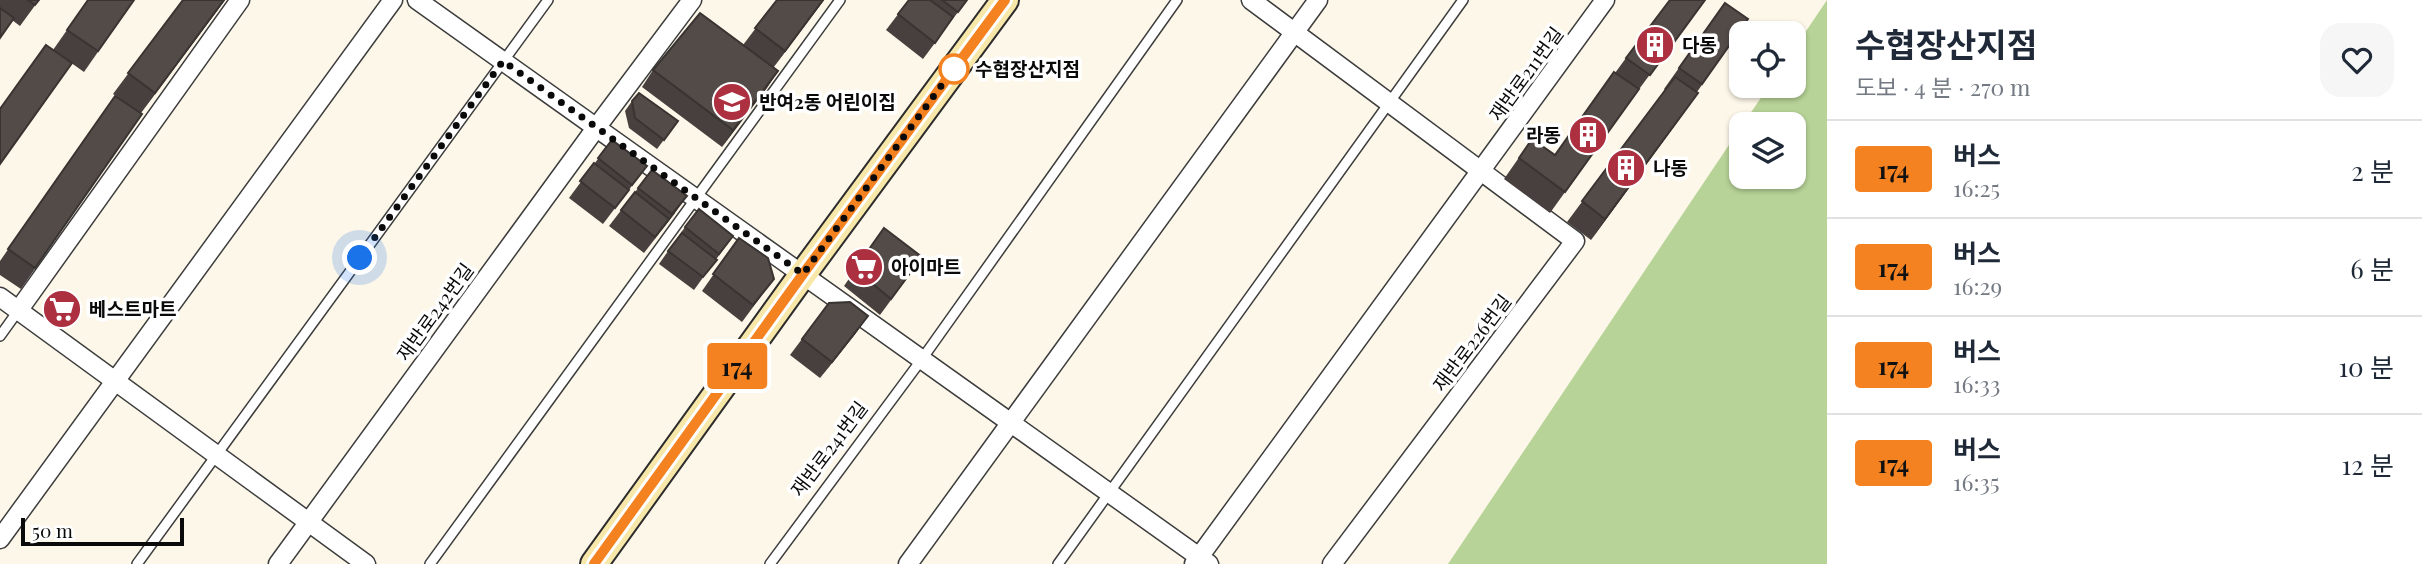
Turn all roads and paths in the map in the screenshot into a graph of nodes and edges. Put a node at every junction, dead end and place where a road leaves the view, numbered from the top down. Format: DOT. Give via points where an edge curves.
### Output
graph roads {
  1 [pos="240,0"];
  2 [pos="393,0"];
  3 [pos="417,0"];
  4 [pos="548,0"];
  5 [pos="692,0"];
  6 [pos="839,0"];
  7 [pos="1005,0"];
  8 [pos="1177,0"];
  9 [pos="1251,0"];
  10 [pos="1318,0"];
  11 [pos="1463,0"];
  12 [pos="1605,0"];
  13 [pos="1295,33"];
  14 [pos="503,61"];
  15 [pos="1389,103"];
  16 [pos="596,128"];
  17 [pos="1481,172"];
  18 [pos="695,198"];
  19 [pos="803,274"];
  20 [pos="0,297"];
  21 [pos="18,311"];
  22 [pos="0,336"];
  23 [pos="922,359"];
  24 [pos="114,380"];
  25 [pos="1012,423"];
  26 [pos="217,455"];
  27 [pos="1110,493"];
  28 [pos="309,522"];
  29 [pos="0,538"];
  30 [pos="1201,562"];
  31 [pos="137,564"];
  32 [pos="278,564"];
  33 [pos="366,564"];
  34 [pos="430,564"];
  35 [pos="594,564"];
  36 [pos="770,564"];
  37 [pos="908,564"];
  38 [pos="1058,564"];
  39 [pos="1332,564"];
  1 -- 21 [label="street"];
  2 -- 24 [label="street"];
  3 -- 14 [label="street"];
  4 -- 14 [label="lane"];
  5 -- 16 [label="street"];
  6 -- 18 [label="lane"];
  7 -- 19 [label="main road"];
  8 -- 23 [label="lane"];
  9 -- 13 [label="street, 재반로226번길"];
  10 -- 13 [label="street"];
  11 -- 15 [label="lane"];
  12 -- 17 [label="street, 재반로211번길"];
  13 -- 15 [label="street, 재반로226번길"];
  13 -- 25 [label="street"];
  14 -- 16 [label="street"];
  14 -- 26 [label="lane"];
  15 -- 17 [label="street, 재반로226번길"];
  15 -- 27 [label="lane"];
  16 -- 18 [label="street"];
  16 -- 28 [label="street, 재반로242번길"];
  17 -- 30 [label="street"];
  17 -- 39 [label="street, 재반로226번길" via="1575,241"];
  18 -- 19 [label="street"];
  18 -- 34 [label="lane"];
  19 -- 23 [label="street"];
  19 -- 35 [label="main road"];
  20 -- 21 [label="street"];
  21 -- 22 [label="lane"];
  21 -- 24 [label="street"];
  23 -- 25 [label="street"];
  23 -- 36 [label="lane, 재반로241번길"];
  24 -- 26 [label="street"];
  24 -- 29 [label="street"];
  25 -- 27 [label="street"];
  25 -- 37 [label="street"];
  26 -- 28 [label="street"];
  26 -- 31 [label="lane"];
  27 -- 30 [label="street"];
  27 -- 38 [label="lane"];
  28 -- 32 [label="street, 재반로242번길"];
  28 -- 33 [label="street"];
}
